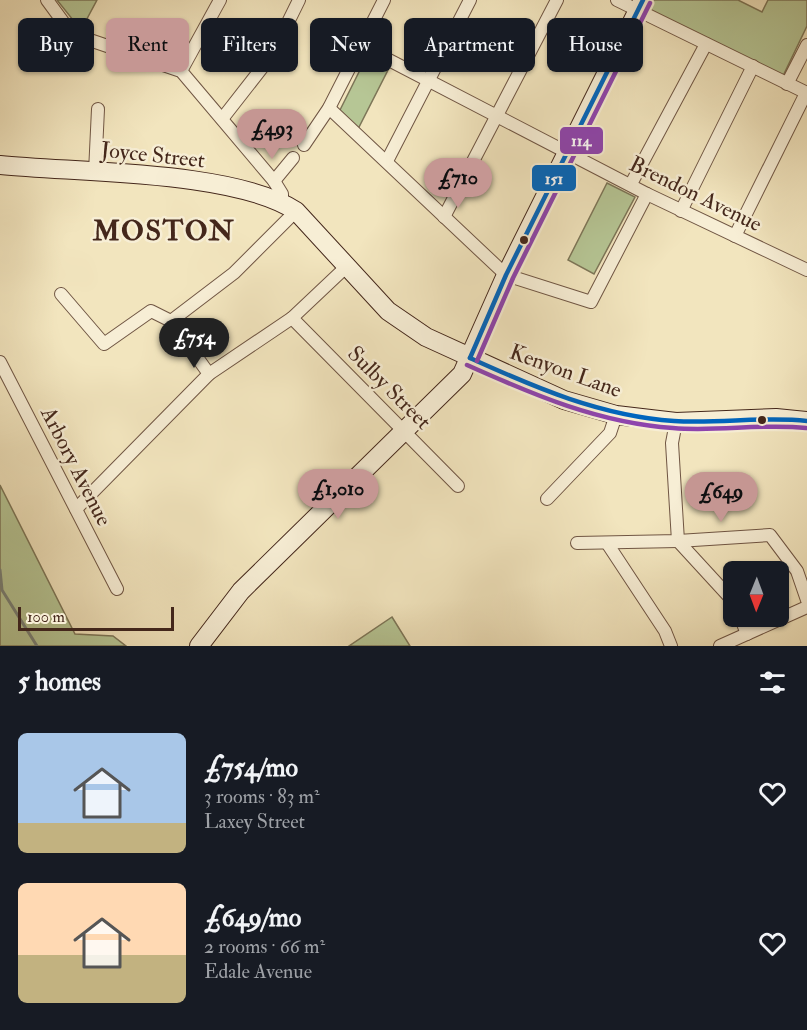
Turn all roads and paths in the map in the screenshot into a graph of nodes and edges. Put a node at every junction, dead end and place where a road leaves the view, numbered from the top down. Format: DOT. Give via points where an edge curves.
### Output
graph roads {
  1 [pos="47,0"];
  2 [pos="299,0"];
  3 [pos="384,0"];
  4 [pos="470,0"];
  5 [pos="556,0"];
  6 [pos="616,0"];
  7 [pos="218,1"];
  8 [pos="641,5"];
  9 [pos="374,18"];
  10 [pos="706,44"];
  11 [pos="807,45"];
  12 [pos="106,46"];
  13 [pos="189,57"];
  14 [pos="392,61"];
  15 [pos="753,66"];
  16 [pos="182,72"];
  17 [pos="347,72"];
  18 [pos="429,80"];
  19 [pos="788,84"];
  20 [pos="806,93"];
  21 [pos="329,108"];
  22 [pos="98,109"];
  23 [pos="498,116"];
  24 [pos="222,119"];
  25 [pos="304,145"];
  26 [pos="567,152"];
  27 [pos="293,158"];
  28 [pos="387,161"];
  29 [pos="0,165"];
  30 [pos="95,171"];
  31 [pos="274,181"];
  32 [pos="631,184"];
  33 [pos="647,194"];
  34 [pos="289,206"];
  35 [pos="681,211"];
  36 [pos="444,217"];
  37 [pos="735,236"];
  38 [pos="346,267"];
  39 [pos="807,270"];
  40 [pos="506,275"];
  41 [pos="61,294"];
  42 [pos="292,318"];
  43 [pos="171,321"];
  44 [pos="470,358"];
  45 [pos="0,362"];
  46 [pos="209,374"];
  47 [pos="616,415"];
  48 [pos="807,421"];
  49 [pos="676,422"];
  50 [pos="407,434"];
  51 [pos="458,486"];
  52 [pos="547,499"];
  53 [pos="76,509"];
  54 [pos="678,541"];
  55 [pos="578,543"];
  56 [pos="607,543"];
  57 [pos="117,589"];
  58 [pos="723,590"];
  59 [pos="807,600"];
  60 [pos="807,607"];
  61 [pos="744,627"];
  62 [pos="747,634"];
  63 [pos="199,646"];
  64 [pos="212,646"];
  65 [pos="671,646"];
  66 [pos="720,646"];
  1 -- 12 [label="street" via="72,34"];
  2 -- 24 [label="street" via="272,55"];
  3 -- 9 [label="street"];
  4 -- 18 [label="street"];
  5 -- 23 [label="street"];
  6 -- 8 [label="street"];
  7 -- 13 [label="street"];
  8 -- 10 [label="street"];
  8 -- 26 [label="main road"];
  10 -- 15 [label="street"];
  10 -- 32 [label="street"];
  11 -- 19 [label="street"];
  14 -- 18 [label="street, Brendon Avenue"];
  15 -- 19 [label="street"];
  15 -- 35 [label="street"];
  16 -- 24 [label="street"];
  17 -- 21 [label="street"];
  18 -- 23 [label="street, Brendon Avenue"];
  18 -- 28 [label="street"];
  19 -- 20 [label="street"];
  20 -- 37 [label="street"];
  21 -- 25 [label="street"];
  21 -- 28 [label="street"];
  22 -- 30 [label="street"];
  23 -- 26 [label="street, Brendon Avenue"];
  23 -- 36 [label="street"];
  24 -- 31 [label="street"];
  26 -- 32 [label="street, Brendon Avenue"];
  26 -- 40 [label="main road"];
  27 -- 31 [label="street"];
  28 -- 36 [label="street"];
  29 -- 30 [label="main road, Joyce Street"];
  30 -- 34 [label="main road, Joyce Street" via="196,182"];
  31 -- 34 [label="street"];
  32 -- 33 [label="street, Brendon Avenue"];
  33 -- 35 [label="street, Brendon Avenue"];
  33 -- 40 [label="street" via="591,302"];
  34 -- 38 [label="main road, Kenyon Lane"];
  34 -- 43 [label="street" via="234,273"];
  35 -- 37 [label="street, Brendon Avenue"];
  36 -- 40 [label="street"];
  37 -- 39 [label="street, Brendon Avenue"];
  38 -- 42 [label="street"];
  38 -- 44 [label="main road, Kenyon Lane" via="388,311 426,337"];
  40 -- 44 [label="main road"];
  41 -- 43 [label="street" via="104,344 151,311"];
  42 -- 46 [label="street"];
  42 -- 50 [label="street, Sulby Street"];
  43 -- 46 [label="street"];
  44 -- 47 [label="main road, Kenyon Lane" via="564,400"];
  44 -- 50 [label="main road" via="458,378"];
  45 -- 53 [label="street, Arbory Avenue"];
  46 -- 53 [label="street"];
  47 -- 49 [label="main road, Kenyon Lane"];
  47 -- 52 [label="street" via="610,433"];
  48 -- 49 [label="main road, Kenyon Lane" via="765,418"];
  49 -- 54 [label="street" via="672,443"];
  50 -- 51 [label="street, Sulby Street"];
  50 -- 63 [label="main road" via="241,591"];
  50 -- 64 [label="main road" via="250,599"];
  53 -- 57 [label="street, Arbory Avenue"];
  54 -- 56 [label="street"];
  54 -- 58 [label="street"];
  54 -- 59 [label="street" via="770,535 797,571"];
  55 -- 56 [label="street"];
  56 -- 65 [label="street"];
  60 -- 62 [label="street"];
  61 -- 62 [label="street"];
  62 -- 66 [label="street"];
}
